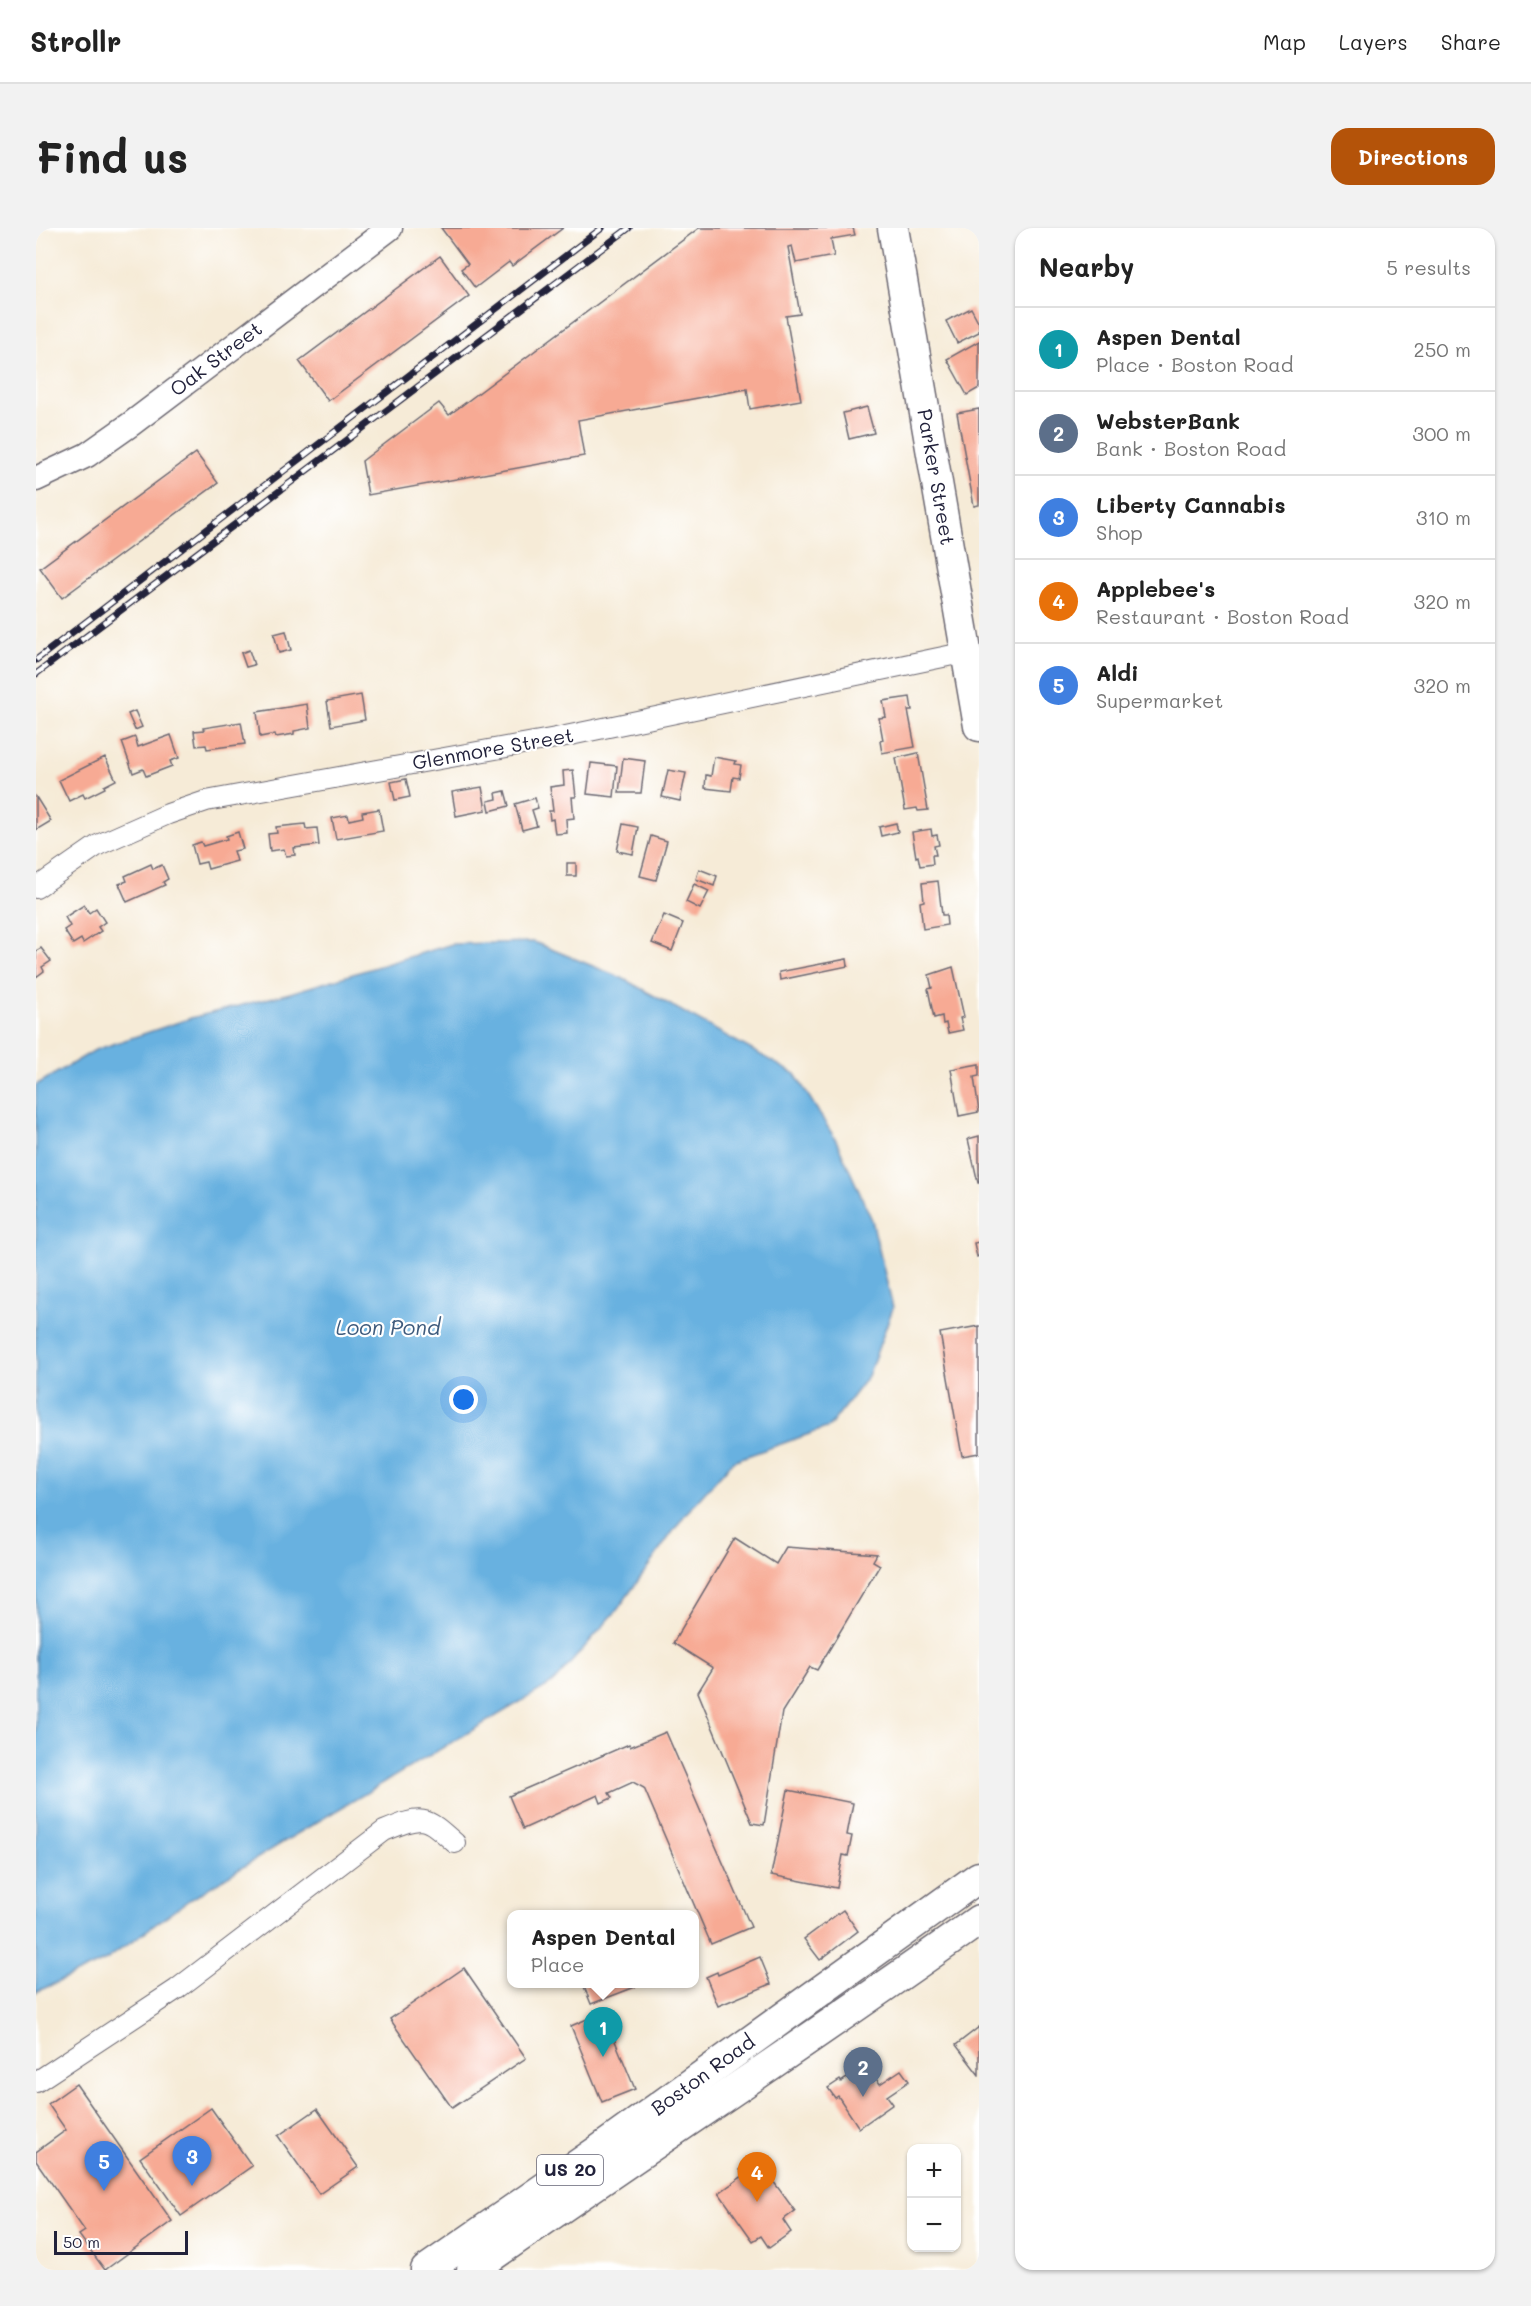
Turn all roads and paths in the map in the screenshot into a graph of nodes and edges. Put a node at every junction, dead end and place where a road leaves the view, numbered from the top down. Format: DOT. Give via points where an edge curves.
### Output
graph roads {
  1 [pos="390,228"];
  2 [pos="893,228"];
  3 [pos="36,479"];
  4 [pos="967,652"];
  5 [pos="979,726"];
  6 [pos="36,888"];
  7 [pos="454,1843"];
  8 [pos="979,1878"];
  9 [pos="979,1920"];
  10 [pos="36,2082"];
  11 [pos="426,2270"];
  12 [pos="472,2270"];
  1 -- 3 [label="street, Oak Street" via="131,424 87,455"];
  2 -- 4 [label="main road, Parker Street"];
  4 -- 5 [label="main road, Parker Street"];
  4 -- 6 [label="street, Glenmore Street" via="556,738 206,801 98,845"];
  7 -- 10 [label="street" via="433,1822 412,1819 384,1831 177,1989"];
  8 -- 11 [label="main road, Boston Road / US 20"];
  9 -- 12 [label="main road, Boston Road / US 20"];
}
